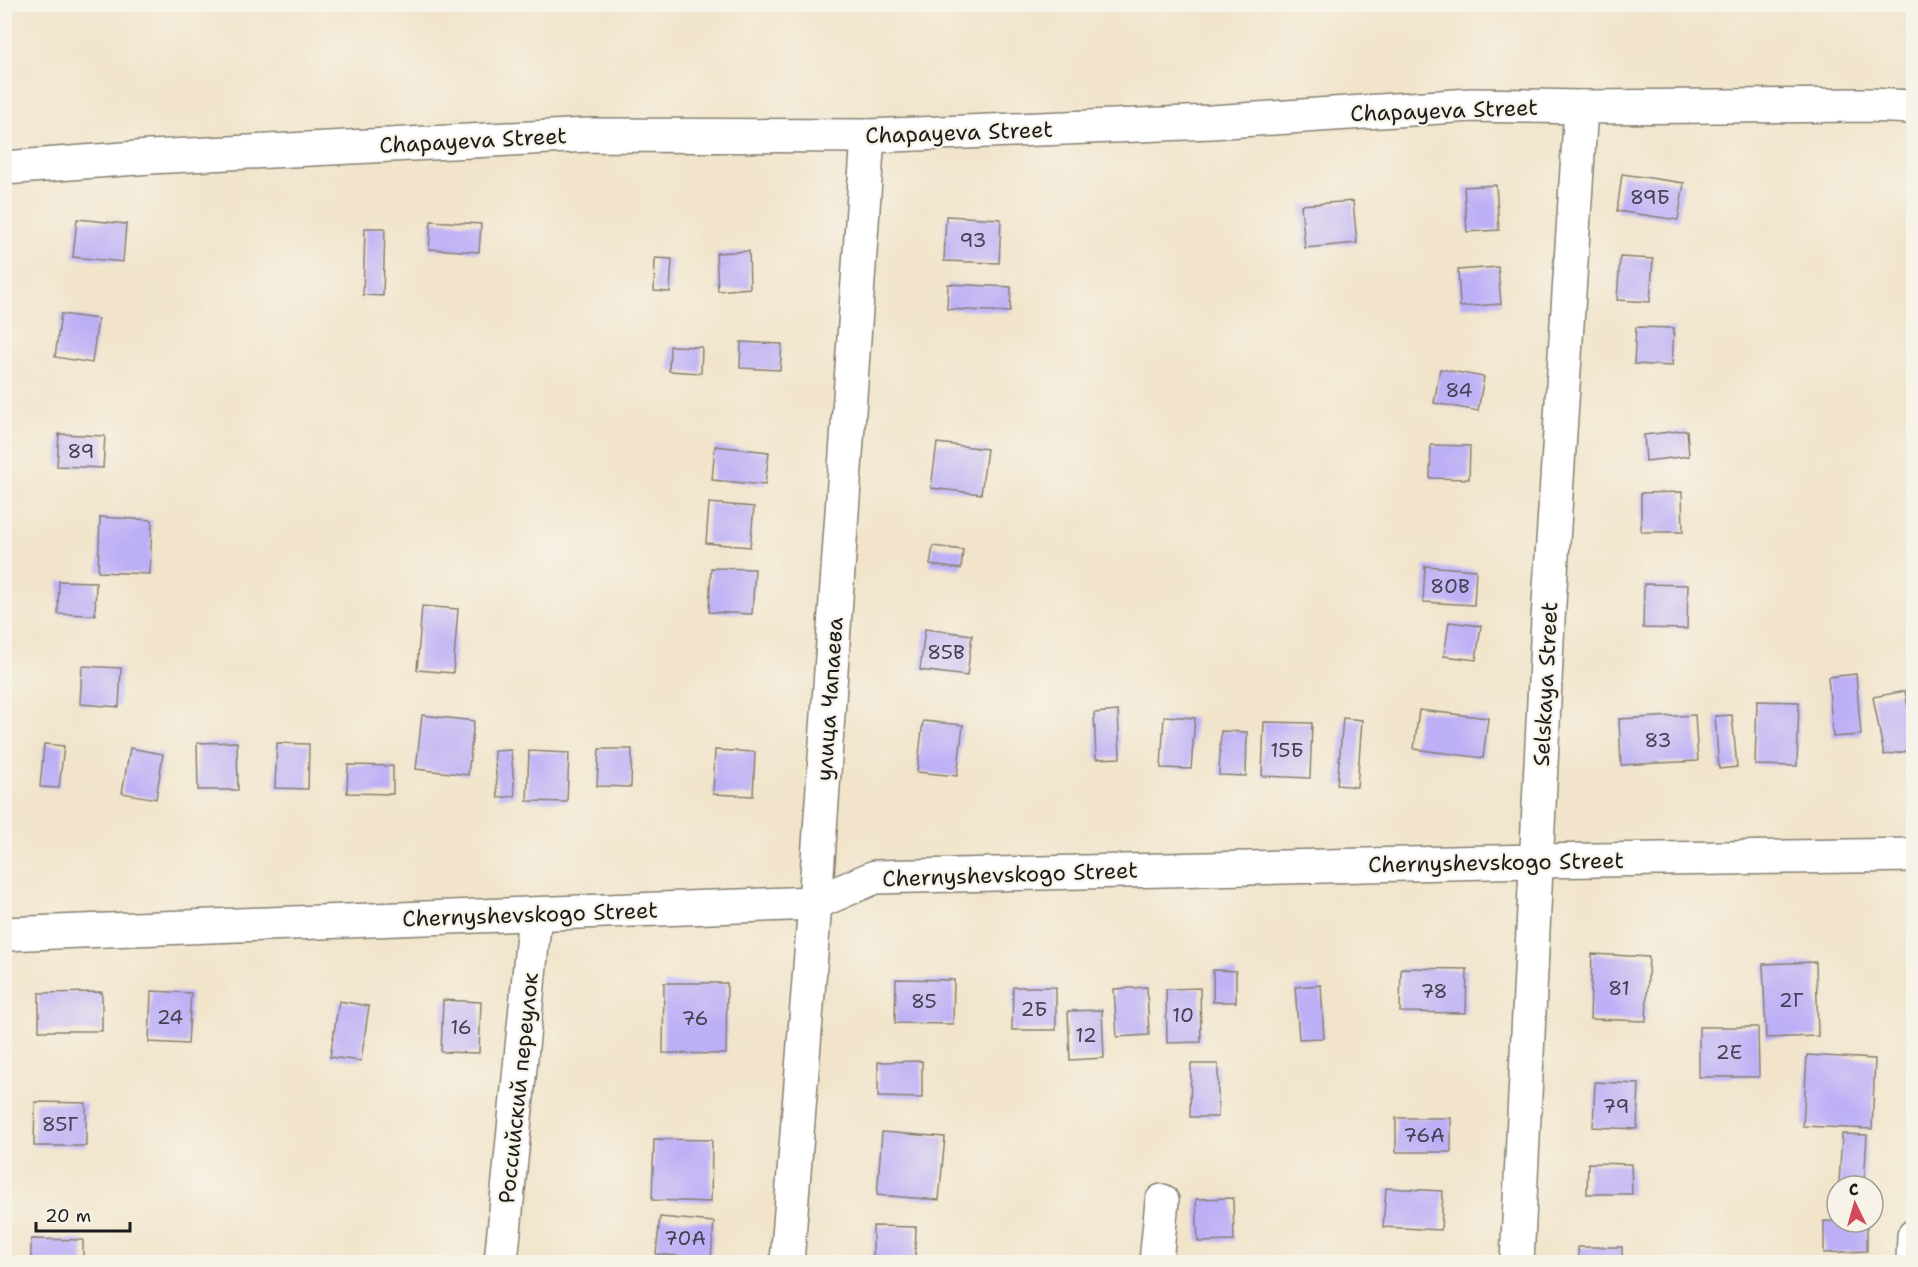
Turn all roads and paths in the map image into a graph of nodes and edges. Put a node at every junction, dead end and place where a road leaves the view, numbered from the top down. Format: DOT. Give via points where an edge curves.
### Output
graph roads {
  1 [pos="1581,107"];
  2 [pos="1914,107"];
  3 [pos="868,136"];
  4 [pos="4,168"];
  5 [pos="1914,855"];
  6 [pos="1535,861"];
  7 [pos="815,903"];
  8 [pos="535,914"];
  9 [pos="4,934"];
  10 [pos="1162,1201"];
  11 [pos="1914,1236"];
  12 [pos="501,1263"];
  13 [pos="787,1263"];
  14 [pos="1156,1263"];
  15 [pos="1517,1263"];
  16 [pos="1913,1263"];
  1 -- 2 [label="street, Chapayeva Street"];
  1 -- 3 [label="street, Chapayeva Street" via="1471,105 1210,122"];
  1 -- 6 [label="street, Selskaya Street"];
  3 -- 4 [label="street, Chapayeva Street" via="589,135"];
  3 -- 7 [label="street, улица Чапаева"];
  5 -- 6 [label="street, Chernyshevskogo Street"];
  6 -- 7 [label="street, Chernyshevskogo Street" via="875,877"];
  6 -- 15 [label="street, Selskaya Street"];
  7 -- 8 [label="street, Chernyshevskogo Street"];
  7 -- 13 [label="street, улица Чапаева"];
  8 -- 9 [label="street, Chernyshevskogo Street"];
  8 -- 12 [label="street, Российский переулок"];
  10 -- 14 [label="street"];
  11 -- 16 [label="street"];
}
